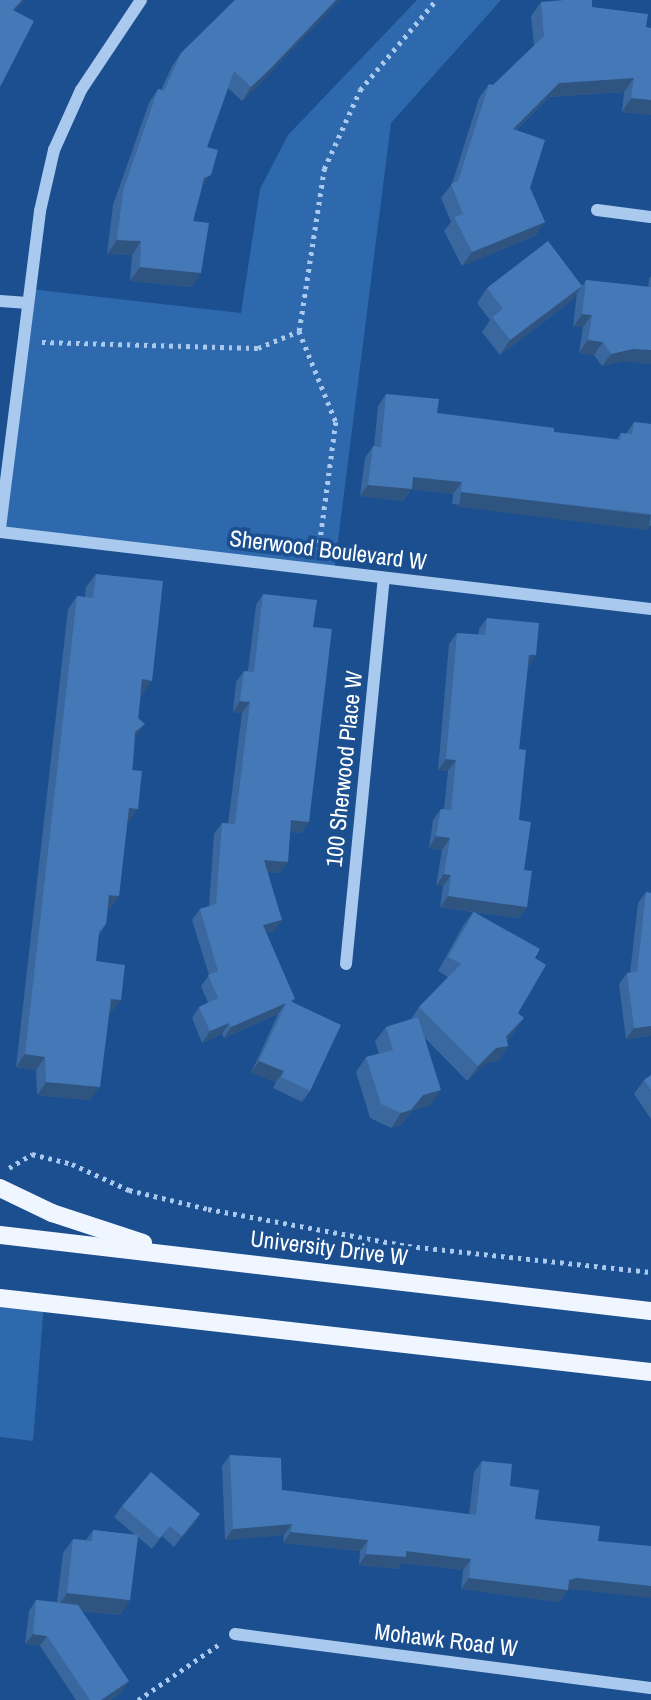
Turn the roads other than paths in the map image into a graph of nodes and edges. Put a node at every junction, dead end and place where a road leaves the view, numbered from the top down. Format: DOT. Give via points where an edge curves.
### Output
graph roads {
  1 [pos="141,0"];
  2 [pos="597,210"];
  3 [pos="651,217"];
  4 [pos="0,301"];
  5 [pos="28,303"];
  6 [pos="0,530"];
  7 [pos="383,578"];
  8 [pos="651,609"];
  9 [pos="346,964"];
  10 [pos="0,1188"];
  11 [pos="0,1235"];
  12 [pos="180,1255"];
  13 [pos="0,1298"];
  14 [pos="651,1311"];
  15 [pos="651,1372"];
  16 [pos="235,1634"];
  17 [pos="651,1688"];
  1 -- 5 [label="street" via="81,90 54,150 40,211"];
  2 -- 3 [label="street"];
  4 -- 5 [label="street"];
  5 -- 6 [label="street"];
  6 -- 7 [label="street, Sherwood Boulevard W"];
  7 -- 8 [label="street, Sherwood Boulevard W"];
  7 -- 9 [label="street, 100 Sherwood Place W"];
  10 -- 12 [label="main road" via="52,1213"];
  11 -- 12 [label="main road, University Drive W"];
  12 -- 14 [label="main road, University Drive W"];
  13 -- 15 [label="main road"];
  16 -- 17 [label="street, Mohawk Road W"];
}
